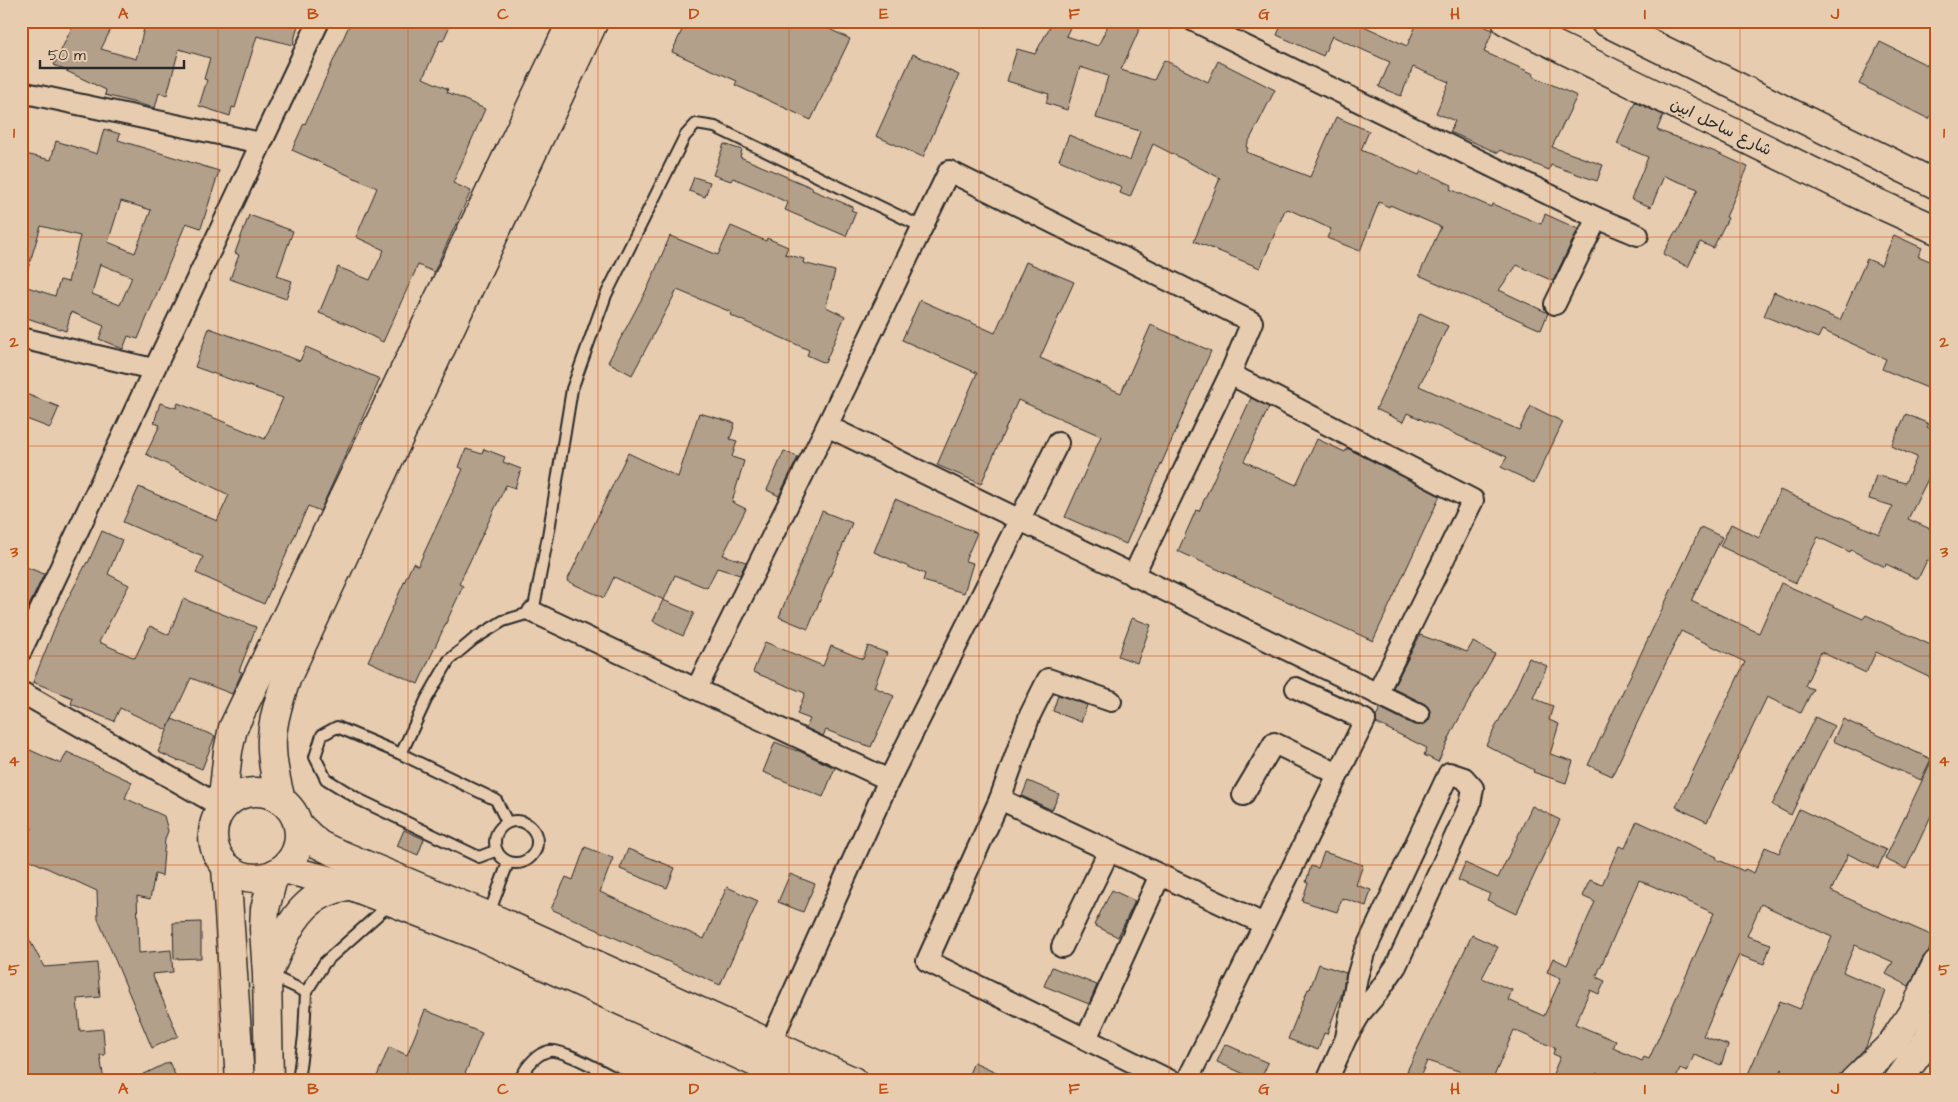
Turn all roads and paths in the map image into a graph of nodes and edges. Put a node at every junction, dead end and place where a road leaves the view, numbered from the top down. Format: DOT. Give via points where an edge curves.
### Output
graph roads {
  1 [pos="319,21"];
  2 [pos="572,21"];
  3 [pos="594,21"];
  4 [pos="1194,21"];
  5 [pos="1506,21"];
  6 [pos="1604,21"];
  7 [pos="21,92"];
  8 [pos="261,143"];
  9 [pos="1937,184"];
  10 [pos="1597,218"];
  11 [pos="922,227"];
  12 [pos="1937,230"];
  13 [pos="1638,235"];
  14 [pos="1555,304"];
  15 [pos="21,338"];
  16 [pos="153,369"];
  17 [pos="1230,374"];
  18 [pos="827,426"];
  19 [pos="1058,443"];
  20 [pos="1018,520"];
  21 [pos="1133,576"];
  22 [pos="533,612"];
  23 [pos="21,651"];
  24 [pos="697,688"];
  25 [pos="1296,688"];
  26 [pos="21,692"];
  27 [pos="1377,694"];
  28 [pos="1111,701"];
  29 [pos="1419,714"];
  30 [pos="401,754"];
  31 [pos="1338,774"];
  32 [pos="889,780"];
  33 [pos="1243,795"];
  34 [pos="1000,799"];
  35 [pos="281,800"];
  36 [pos="222,808"];
  37 [pos="507,822"];
  38 [pos="298,825"];
  39 [pos="496,851"];
  40 [pos="1109,851"];
  41 [pos="508,863"];
  42 [pos="226,867"];
  43 [pos="279,872"];
  44 [pos="1160,875"];
  45 [pos="349,885"];
  46 [pos="392,902"];
  47 [pos="488,916"];
  48 [pos="1264,924"];
  49 [pos="1062,947"];
  50 [pos="1937,964"];
  51 [pos="267,974"];
  52 [pos="306,992"];
  53 [pos="1934,1034"];
  54 [pos="1346,1038"];
  55 [pos="1086,1039"];
  56 [pos="761,1062"];
  57 [pos="240,1081"];
  58 [pos="269,1081"];
  59 [pos="298,1081"];
  60 [pos="519,1081"];
  61 [pos="621,1081"];
  62 [pos="796,1081"];
  63 [pos="853,1081"];
  64 [pos="1171,1081"];
  65 [pos="1186,1081"];
  66 [pos="1327,1081"];
  67 [pos="1854,1081"];
  68 [pos="1898,1081"];
  1 -- 8 [label="street"];
  2 -- 36 [label="main road" via="233,728"];
  3 -- 35 [label="main road" via="287,677 276,708 270,740 273,771"];
  4 -- 10 [label="street"];
  5 -- 12 [label="main road, شارع ساحل ابين"];
  6 -- 9 [label="main road"];
  7 -- 8 [label="street"];
  8 -- 16 [label="street"];
  10 -- 13 [label="street"];
  10 -- 14 [label="street"];
  11 -- 17 [label="street" via="949,171 1252,322"];
  11 -- 18 [label="street"];
  11 -- 22 [label="lane" via="715,127 696,124 685,136 606,295 572,389"];
  15 -- 16 [label="street"];
  16 -- 23 [label="street"];
  17 -- 21 [label="street"];
  17 -- 27 [label="street" via="1473,500"];
  18 -- 20 [label="street"];
  18 -- 24 [label="street"];
  19 -- 20 [label="street"];
  20 -- 21 [label="street"];
  20 -- 32 [label="street"];
  21 -- 27 [label="street"];
  22 -- 24 [label="street"];
  22 -- 30 [label="lane" via="503,621 449,660"];
  24 -- 32 [label="street"];
  25 -- 31 [label="street" via="1364,720"];
  26 -- 36 [label="street"];
  27 -- 29 [label="street"];
  28 -- 34 [label="street" via="1048,679 1030,715"];
  30 -- 37 [label="lane" via="496,800"];
  30 -- 39 [label="lane" via="337,727 322,735 315,757 326,779 360,800 479,857"];
  31 -- 33 [label="street" via="1274,743"];
  31 -- 48 [label="street"];
  32 -- 56 [label="street"];
  34 -- 40 [label="street"];
  34 -- 55 [label="street" via="927,961"];
  35 -- 36 [label="main road" via="272,794 250,792 235,797"];
  35 -- 38 [label="main road" via="289,806"];
  36 -- 42 [label="main road" via="213,831 218,857"];
  37 -- 39 [label="lane" via="495,834"];
  37 -- 41 [label="lane" via="524,821 537,833 537,850 525,863"];
  38 -- 43 [label="main road" via="297,849"];
  38 -- 47 [label="main road" via="318,844 332,851"];
  39 -- 41 [label="lane"];
  40 -- 44 [label="street"];
  40 -- 49 [label="street"];
  41 -- 47 [label="lane"];
  42 -- 43 [label="main road" via="249,878 262,878"];
  42 -- 57 [label="main road"];
  43 -- 45 [label="main road"];
  43 -- 51 [label="main road" via="266,909"];
  44 -- 48 [label="street"];
  44 -- 55 [label="street"];
  45 -- 46 [label="main road"];
  45 -- 51 [label="main road" via="322,894 305,907 287,931"];
  46 -- 52 [label="lane" via="325,962"];
  46 -- 56 [label="main road" via="480,936"];
  47 -- 56 [label="main road"];
  48 -- 65 [label="street"];
  50 -- 67 [label="main road" via="1916,1010 1891,1044"];
  51 -- 52 [label="lane"];
  51 -- 58 [label="main road"];
  52 -- 59 [label="lane"];
  53 -- 68 [label="main road"];
  54 -- 54 [label="street" via="1396,966 1470,804 1473,788 1464,778 1449,774 1364,953"];
  54 -- 66 [label="street"];
  55 -- 64 [label="street"];
  56 -- 62 [label="main road"];
  56 -- 63 [label="main road"];
  60 -- 61 [label="lane" via="533,1061 549,1051 562,1053"];
}
